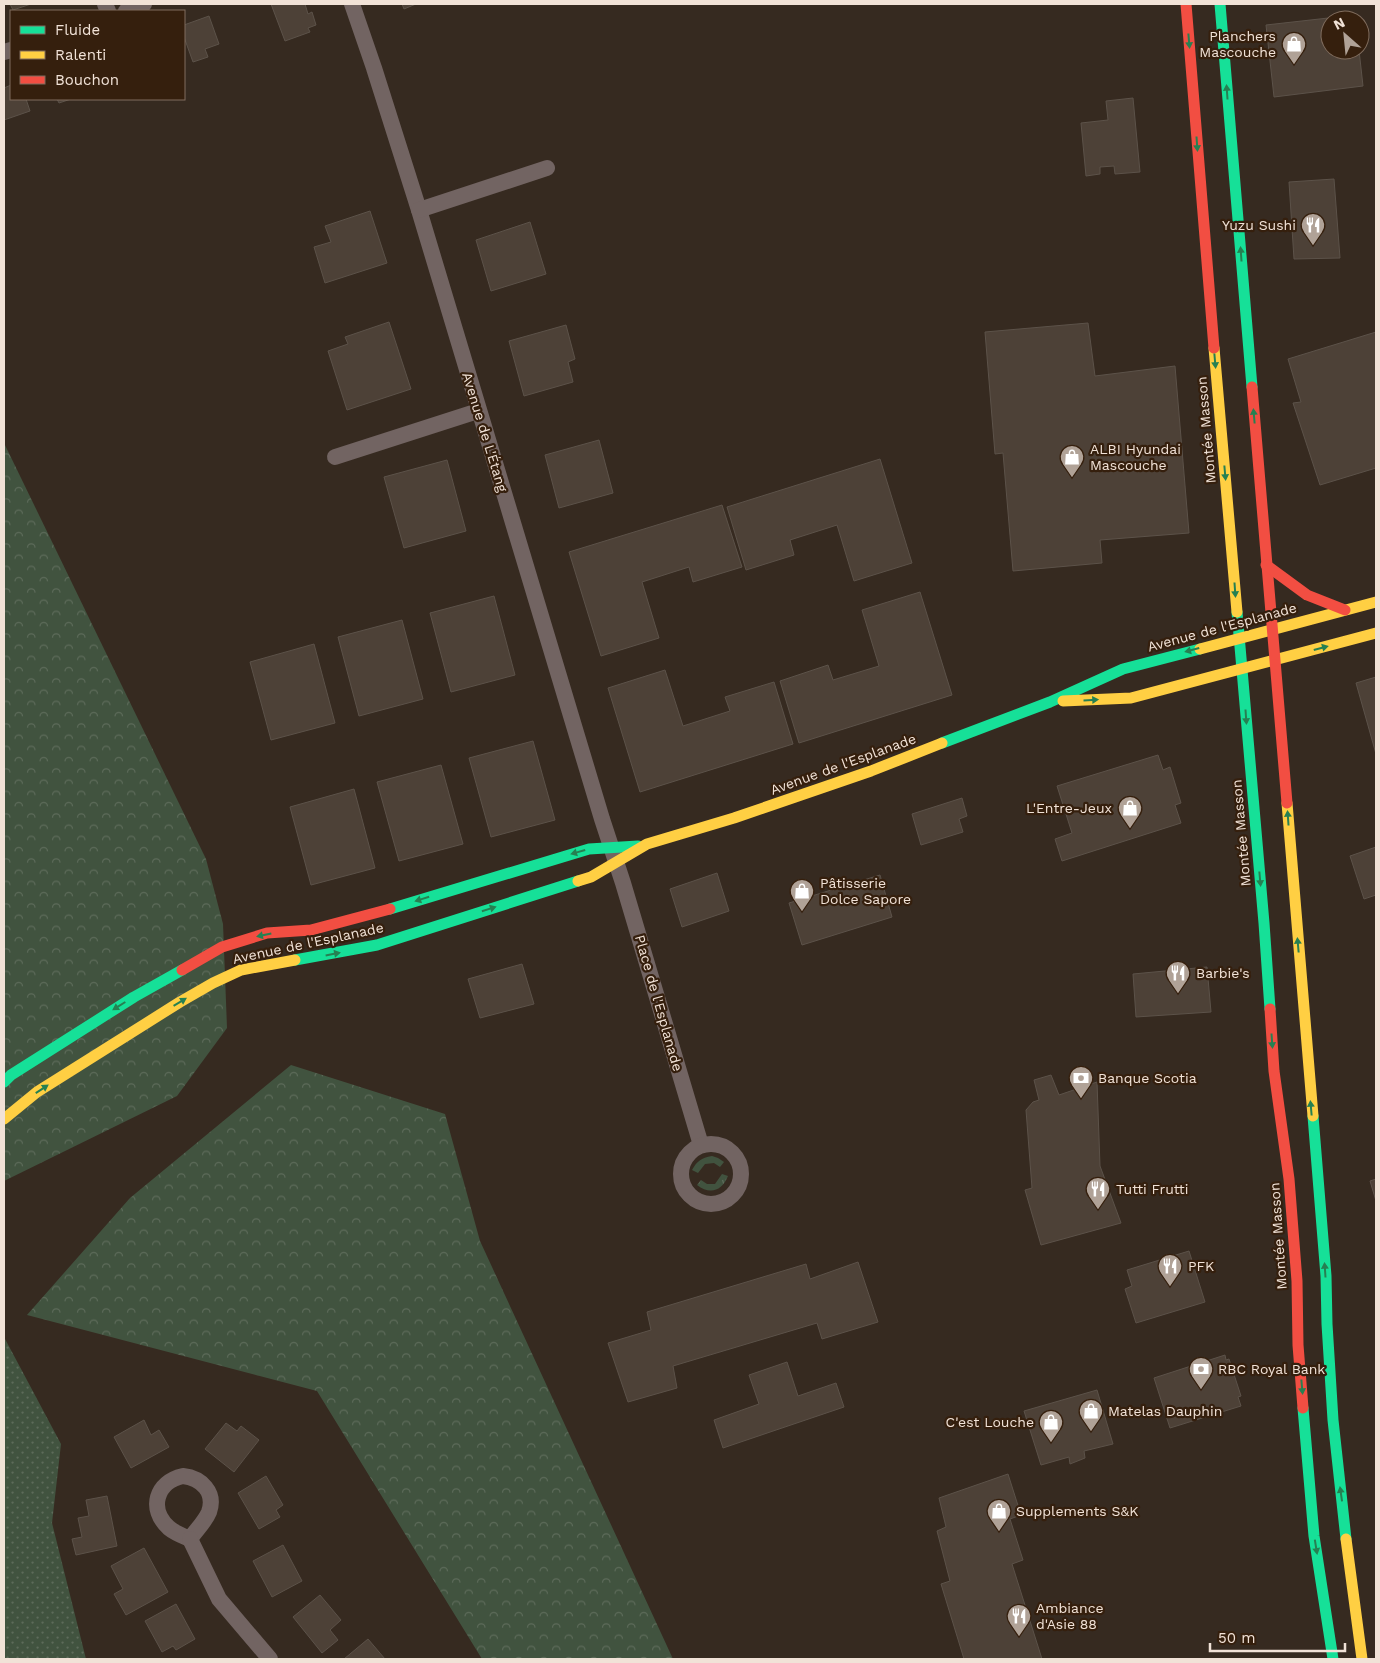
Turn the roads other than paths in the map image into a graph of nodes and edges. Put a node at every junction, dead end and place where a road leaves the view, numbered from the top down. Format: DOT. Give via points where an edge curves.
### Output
graph roads {
  1 [pos="144,4"];
  2 [pos="352,4"];
  3 [pos="1186,4"];
  4 [pos="1220,4"];
  5 [pos="129,10"];
  6 [pos="547,168"];
  7 [pos="419,210"];
  8 [pos="478,411"];
  9 [pos="335,457"];
  10 [pos="1266,565"];
  11 [pos="1376,602"];
  12 [pos="1345,610"];
  13 [pos="1272,630"];
  14 [pos="1376,633"];
  15 [pos="1240,638"];
  16 [pos="1274,660"];
  17 [pos="1242,669"];
  18 [pos="1050,702"];
  19 [pos="615,855"];
  20 [pos="4,1082"];
  21 [pos="4,1119"];
  22 [pos="701,1145"];
  23 [pos="190,1539"];
  24 [pos="270,1659"];
  25 [pos="1334,1659"];
  26 [pos="1362,1659"];
  1 -- 5 [label="street"];
  2 -- 7 [label="street, Avenue de L'Étang"];
  3 -- 15 [label="main road, Montée Masson, one-way"];
  10 -- 4 [label="main road, one-way"];
  6 -- 7 [label="street"];
  7 -- 8 [label="street, Avenue de L'Étang"];
  8 -- 9 [label="street"];
  8 -- 19 [label="street, Avenue de L'Étang"];
  10 -- 12 [label="main road" via="1307,595"];
  10 -- 13 [label="main road"];
  11 -- 12 [label="main road, Avenue de l'Esplanade"];
  12 -- 13 [label="main road, Avenue de l'Esplanade"];
  13 -- 15 [label="main road, Avenue de l'Esplanade"];
  13 -- 16 [label="main road"];
  16 -- 14 [label="main road, Avenue de l'Esplanade, one-way"];
  15 -- 17 [label="main road, Montée Masson"];
  15 -- 18 [label="main road, Avenue de l'Esplanade, one-way" via="1123,669"];
  16 -- 17 [label="main road, Avenue de l'Esplanade"];
  26 -- 16 [label="main road, one-way" via="1337,1467 1328,1367 1326,1276"];
  18 -- 17 [label="main road, Avenue de l'Esplanade, one-way" via="1131,698"];
  17 -- 25 [label="main road, Montée Masson, one-way" via="1274,1071 1290,1192 1298,1345 1314,1536"];
  18 -- 19 [label="main road, Avenue de l'Esplanade" via="871,772"];
  19 -- 20 [label="main road, Avenue de l'Esplanade, one-way" via="589,849 376,913 311,930 267,933 222,947 134,997"];
  21 -- 19 [label="main road, Avenue de l'Esplanade, one-way" via="37,1092 180,1002 241,970 377,944 590,877"];
  19 -- 22 [label="street, Place de l'Esplanade"];
  23 -- 24 [label="street" via="218,1599"];
}
